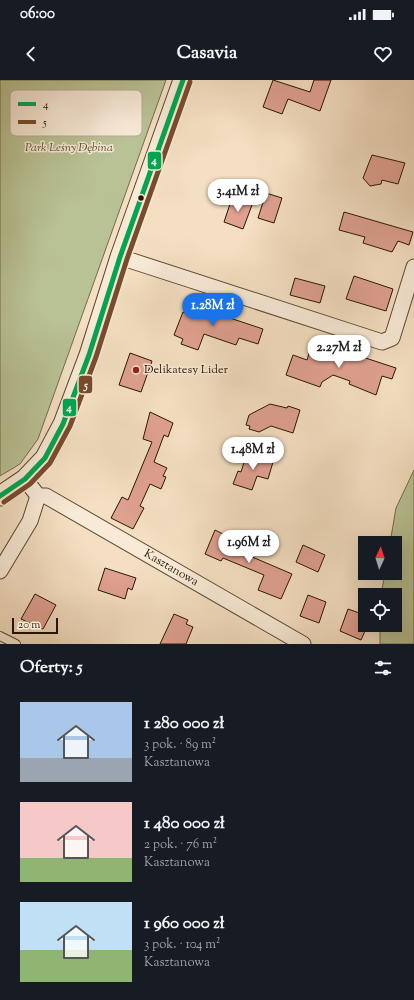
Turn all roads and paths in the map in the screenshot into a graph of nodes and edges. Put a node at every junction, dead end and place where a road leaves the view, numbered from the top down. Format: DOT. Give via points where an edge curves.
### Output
graph roads {
  1 [pos="183,80"];
  2 [pos="120,258"];
  3 [pos="414,267"];
  4 [pos="25,479"];
  5 [pos="0,496"];
  6 [pos="38,496"];
  7 [pos="0,571"];
  8 [pos="0,636"];
  9 [pos="16,644"];
  10 [pos="303,644"];
  1 -- 2 [label="street"];
  2 -- 3 [label="street" via="382,342 392,338"];
  2 -- 4 [label="street" via="89,355 63,424 45,458"];
  4 -- 5 [label="street"];
  4 -- 6 [label="street"];
  6 -- 7 [label="street" via="30,521"];
  6 -- 10 [label="street, Kasztanowa" via="46,496"];
  8 -- 9 [label="lane"];
}
